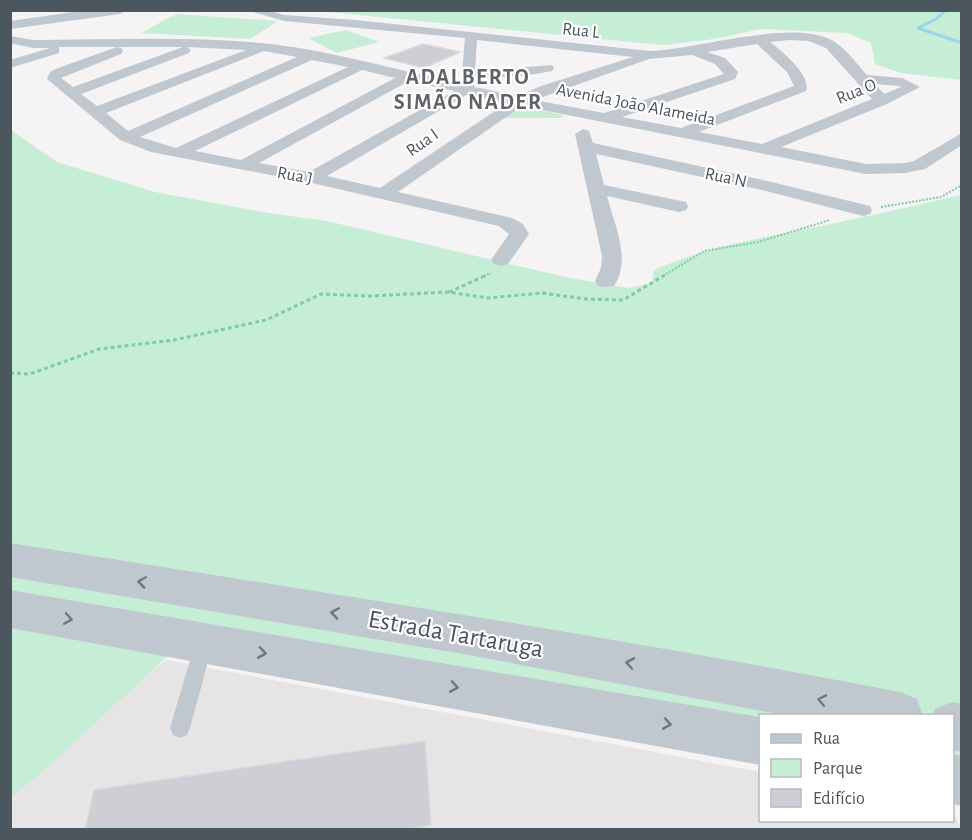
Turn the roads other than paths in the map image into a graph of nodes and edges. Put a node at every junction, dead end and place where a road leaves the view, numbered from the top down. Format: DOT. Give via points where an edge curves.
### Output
graph roads {
  1 [pos="120,10"];
  2 [pos="251,10"];
  3 [pos="308,20"];
  4 [pos="10,25"];
  5 [pos="471,36"];
  6 [pos="10,39"];
  7 [pos="760,40"];
  8 [pos="204,43"];
  9 [pos="290,43"];
  10 [pos="72,44"];
  11 [pos="135,44"];
  12 [pos="263,47"];
  13 [pos="695,52"];
  14 [pos="312,55"];
  15 [pos="655,60"];
  16 [pos="10,64"];
  17 [pos="362,66"];
  18 [pos="547,68"];
  19 [pos="408,76"];
  20 [pos="862,79"];
  21 [pos="468,82"];
  22 [pos="608,84"];
  23 [pos="71,93"];
  24 [pos="519,101"];
  25 [pos="882,101"];
  26 [pos="542,105"];
  27 [pos="94,112"];
  28 [pos="578,114"];
  29 [pos="496,116"];
  30 [pos="608,117"];
  31 [pos="681,133"];
  32 [pos="126,137"];
  33 [pos="962,138"];
  34 [pos="587,147"];
  35 [pos="763,149"];
  36 [pos="176,154"];
  37 [pos="243,165"];
  38 [pos="312,178"];
  39 [pos="598,189"];
  40 [pos="383,194"];
  41 [pos="679,206"];
  42 [pos="863,210"];
  43 [pos="501,260"];
  44 [pos="606,281"];
  45 [pos="10,560"];
  46 [pos="10,609"];
  47 [pos="204,643"];
  48 [pos="890,714"];
  49 [pos="180,728"];
  50 [pos="759,741"];
  1 -- 4 [label="street"];
  2 -- 3 [label="street, Rua L"];
  3 -- 5 [label="street, Rua L"];
  3 -- 9 [label="street"];
  5 -- 15 [label="street, Rua L"];
  5 -- 21 [label="street"];
  6 -- 10 [label="street, Avenida João Alameida" via="31,44"];
  7 -- 13 [label="street, Rua L"];
  7 -- 20 [label="street, Rua L" via="818,39 828,44"];
  7 -- 31 [label="street" via="796,74 801,87"];
  8 -- 11 [label="street, Avenida João Alameida"];
  8 -- 12 [label="street, Avenida João Alameida"];
  8 -- 23 [label="street"];
  9 -- 12 [label="street, Avenida João Alameida"];
  9 -- 14 [label="street, Avenida João Alameida"];
  10 -- 11 [label="street, Avenida João Alameida"];
  10 -- 16 [label="street"];
  11 -- 23 [label="street, Rua J" via="56,75 54,79"];
  12 -- 27 [label="street"];
  13 -- 15 [label="street, Rua L"];
  13 -- 30 [label="street" via="727,66 730,76"];
  14 -- 17 [label="street, Avenida João Alameida"];
  14 -- 32 [label="street"];
  15 -- 24 [label="street, Rua I"];
  17 -- 19 [label="street, Avenida João Alameida"];
  17 -- 36 [label="street"];
  18 -- 21 [label="street"];
  19 -- 21 [label="street, Avenida João Alameida"];
  19 -- 37 [label="street"];
  20 -- 25 [label="street, Rua L"];
  20 -- 25 [label="street, Rua O" via="902,82 913,87"];
  21 -- 24 [label="street, Avenida João Alameida"];
  21 -- 38 [label="street"];
  22 -- 26 [label="street"];
  23 -- 27 [label="street, Rua J"];
  24 -- 26 [label="street, Avenida João Alameida"];
  24 -- 29 [label="street, Rua I"];
  25 -- 35 [label="street, Rua O"];
  26 -- 28 [label="street, Avenida João Alameida"];
  27 -- 32 [label="street, Rua J"];
  28 -- 29 [label="street"];
  28 -- 30 [label="street, Avenida João Alameida"];
  28 -- 34 [label="street"];
  29 -- 40 [label="street, Rua I"];
  30 -- 31 [label="street, Avenida João Alameida"];
  31 -- 35 [label="street, Avenida João Alameida"];
  32 -- 36 [label="street, Rua J"];
  33 -- 35 [label="street, Avenida João Alameida" via="919,165 876,170"];
  34 -- 39 [label="street"];
  34 -- 42 [label="street, Rua N"];
  36 -- 37 [label="street, Rua J"];
  37 -- 38 [label="street, Rua J"];
  38 -- 40 [label="street, Rua J"];
  39 -- 41 [label="street"];
  39 -- 44 [label="street" via="612,256"];
  40 -- 43 [label="street, Rua J" via="512,225 519,234"];
  48 -- 45 [label="street, Estrada Tartaruga, one-way" via="480,637"];
  46 -- 47 [label="street, one-way"];
  47 -- 49 [label="lane"];
  47 -- 50 [label="street, one-way"];
}
